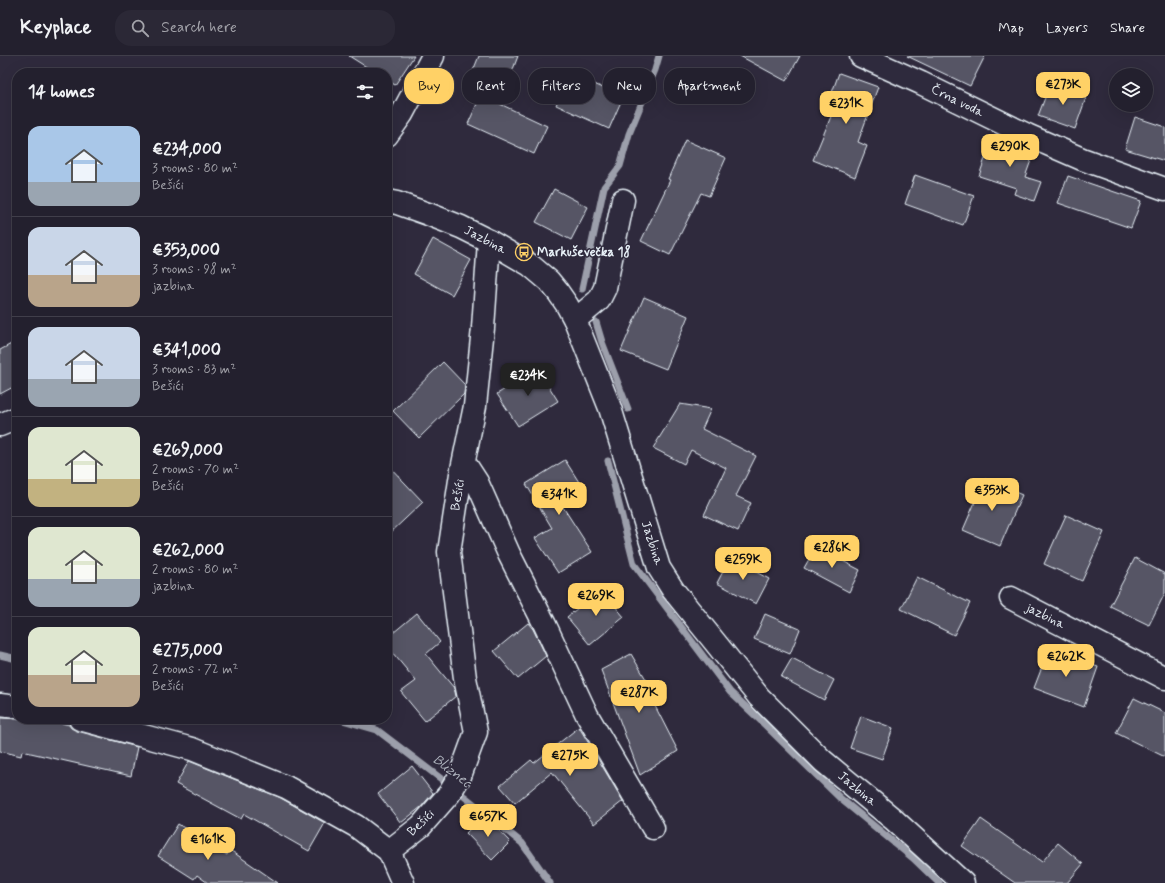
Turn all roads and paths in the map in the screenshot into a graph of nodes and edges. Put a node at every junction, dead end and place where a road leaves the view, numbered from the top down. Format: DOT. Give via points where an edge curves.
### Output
graph roads {
  1 [pos="433,56"];
  2 [pos="861,56"];
  3 [pos="392,128"];
  4 [pos="1165,190"];
  5 [pos="392,199"];
  6 [pos="623,200"];
  7 [pos="490,242"];
  8 [pos="575,320"];
  9 [pos="12,420"];
  10 [pos="0,425"];
  11 [pos="464,462"];
  12 [pos="1011,598"];
  13 [pos="1165,678"];
  14 [pos="0,705"];
  15 [pos="12,706"];
  16 [pos="99,724"];
  17 [pos="653,828"];
  18 [pos="389,851"];
  19 [pos="402,883"];
  20 [pos="963,883"];
  1 -- 3 [label="street"];
  2 -- 4 [label="street, Črna voda" via="1027,135"];
  5 -- 7 [label="street, Jazbina" via="461,227"];
  6 -- 8 [label="street" via="605,288 599,300"];
  7 -- 8 [label="street, Jazbina" via="530,265 549,281"];
  7 -- 11 [label="street, Bešići" via="475,406"];
  8 -- 20 [label="street, Jazbina" via="610,408 659,568 673,590 759,697 823,761"];
  9 -- 10 [label="street"];
  11 -- 17 [label="street, Bešići" via="477,482 587,715"];
  11 -- 18 [label="street, Bešići" via="449,552 465,678 476,732 454,785 421,826"];
  12 -- 13 [label="street, jazbina"];
  14 -- 15 [label="street"];
  16 -- 18 [label="street" via="192,749 286,787 356,826"];
  18 -- 19 [label="street"];
}
